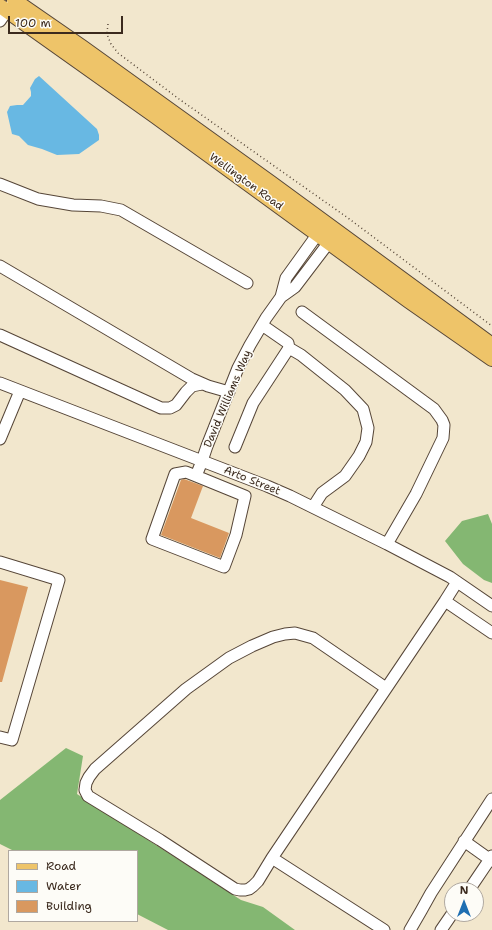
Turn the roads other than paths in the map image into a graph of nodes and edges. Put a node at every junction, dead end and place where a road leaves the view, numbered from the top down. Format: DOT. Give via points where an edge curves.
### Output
graph roads {
  1 [pos="9,7"];
  2 [pos="0,184"];
  3 [pos="321,228"];
  4 [pos="333,237"];
  5 [pos="0,266"];
  6 [pos="247,283"];
  7 [pos="281,297"];
  8 [pos="302,312"];
  9 [pos="262,326"];
  10 [pos="0,335"];
  11 [pos="492,345"];
  12 [pos="288,348"];
  13 [pos="492,359"];
  14 [pos="0,383"];
  15 [pos="202,384"];
  16 [pos="20,391"];
  17 [pos="229,392"];
  18 [pos="0,439"];
  19 [pos="235,447"];
  20 [pos="202,461"];
  21 [pos="196,476"];
  22 [pos="251,480"];
  23 [pos="245,496"];
  24 [pos="313,507"];
  25 [pos="387,544"];
  26 [pos="0,562"];
  27 [pos="457,582"];
  28 [pos="445,601"];
  29 [pos="492,606"];
  30 [pos="492,633"];
  31 [pos="386,688"];
  32 [pos="0,737"];
  33 [pos="492,799"];
  34 [pos="464,842"];
  35 [pos="272,858"];
  36 [pos="491,859"];
  37 [pos="475,882"];
  38 [pos="384,930"];
  39 [pos="410,930"];
  1 -- 3 [label="main road, Wellington Road" via="125,94"];
  2 -- 6 [label="street" via="38,199 121,210"];
  3 -- 4 [label="main road, Wellington Road"];
  3 -- 7 [label="street, David Williams Way" via="286,278"];
  4 -- 7 [label="street, David Williams Way" via="295,287"];
  4 -- 11 [label="main road, Wellington Road"];
  4 -- 13 [label="main road, Wellington Road" via="418,308"];
  5 -- 15 [label="street"];
  7 -- 9 [label="street, David Williams Way"];
  8 -- 25 [label="street" via="434,409 444,425 443,438 416,494"];
  9 -- 12 [label="street" via="288,343"];
  9 -- 17 [label="street, David Williams Way" via="238,368"];
  10 -- 15 [label="street" via="161,408 176,405 192,386"];
  12 -- 19 [label="street" via="253,403"];
  12 -- 24 [label="street" via="345,390 363,409 368,428 366,442 359,456 345,476 322,493"];
  14 -- 16 [label="street, Arto Street"];
  15 -- 17 [label="street"];
  16 -- 18 [label="street"];
  16 -- 20 [label="street, Arto Street"];
  17 -- 20 [label="street, David Williams Way"];
  20 -- 21 [label="street, David Williams Way"];
  20 -- 22 [label="street, Arto Street"];
  21 -- 23 [label="street"];
  21 -- 23 [label="street" via="186,472 175,474 152,539 224,567 236,535"];
  22 -- 23 [label="street"];
  22 -- 24 [label="street, Arto Street"];
  24 -- 25 [label="street, Arto Street"];
  25 -- 27 [label="street, Arto Street"];
  26 -- 32 [label="street" via="59,580 12,740"];
  27 -- 28 [label="street"];
  27 -- 29 [label="street, Arto Street"];
  28 -- 30 [label="street"];
  28 -- 31 [label="street"];
  31 -- 35 [label="street"];
  31 -- 35 [label="street" via="313,638 295,633 273,637 229,658 186,689 88,776 85,790 88,796 235,889 245,890 253,886"];
  33 -- 34 [label="street"];
  34 -- 36 [label="street"];
  34 -- 39 [label="street" via="430,893"];
  35 -- 38 [label="street"];
  36 -- 37 [label="street"];
}
